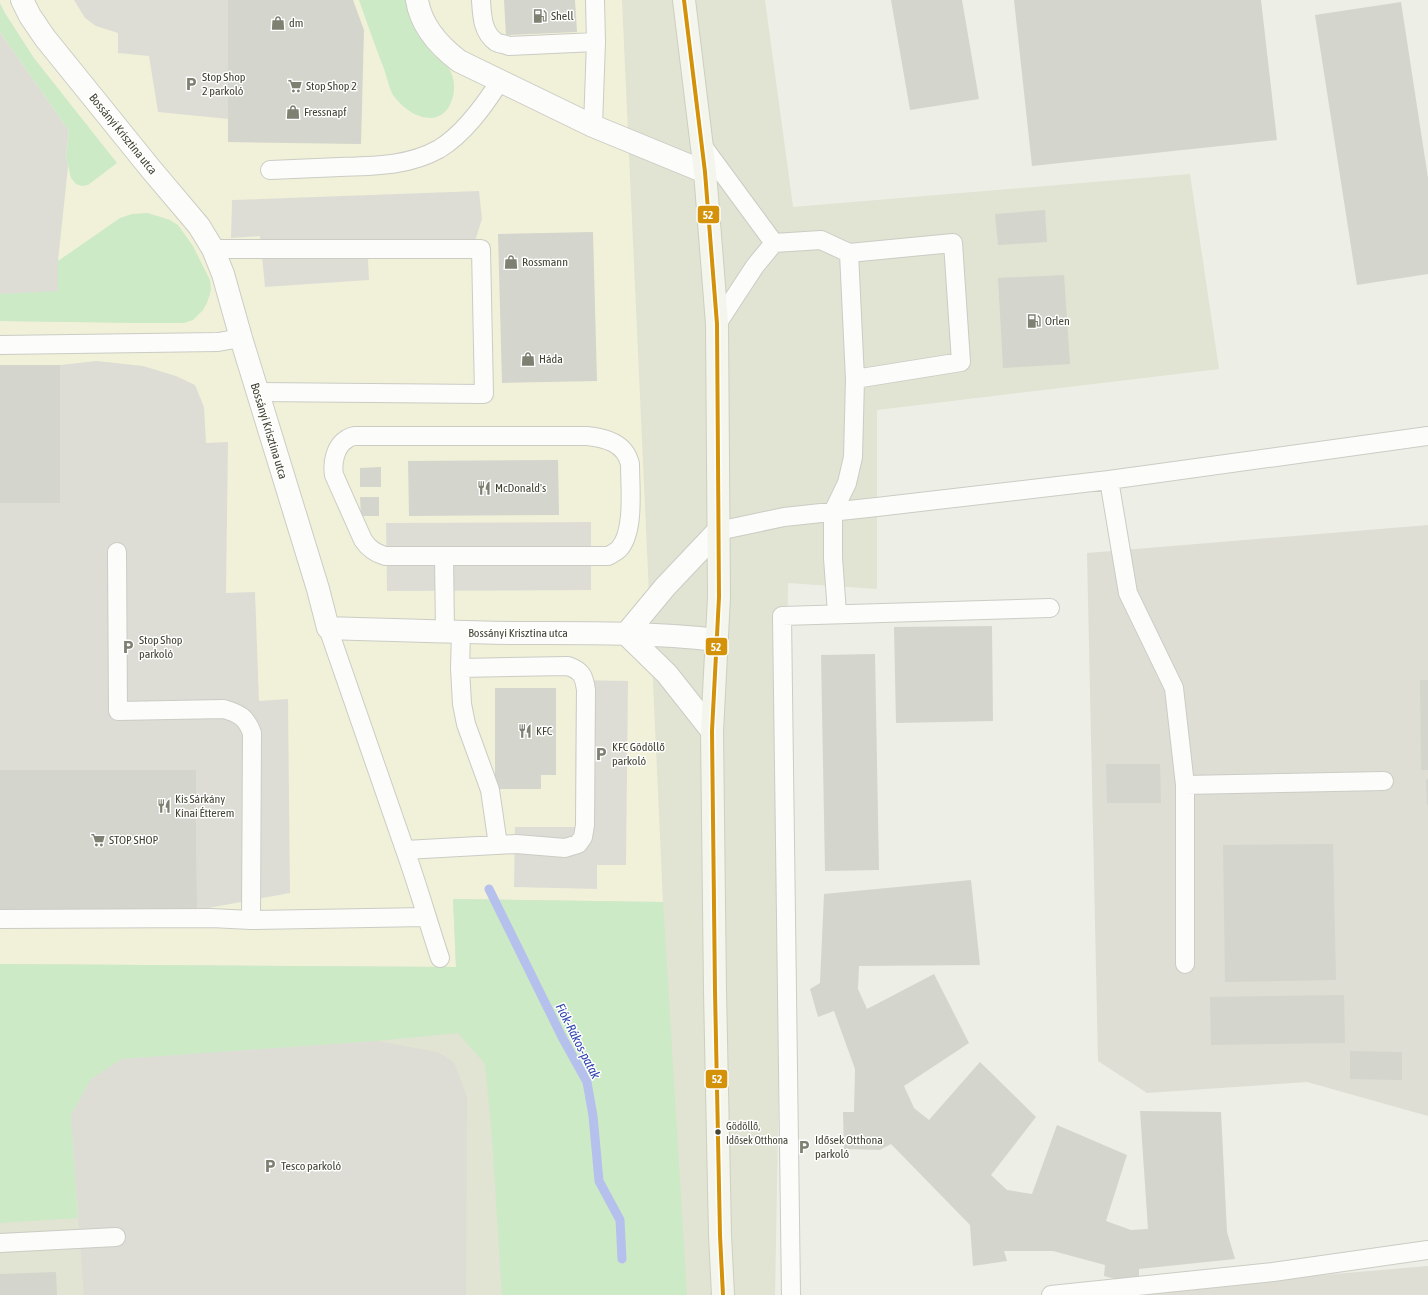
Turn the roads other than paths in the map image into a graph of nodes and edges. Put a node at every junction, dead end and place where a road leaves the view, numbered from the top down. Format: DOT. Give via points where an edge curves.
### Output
graph roads {
  1 [pos="22,0"];
  2 [pos="417,0"];
  3 [pos="481,0"];
  4 [pos="594,0"];
  5 [pos="684,0"];
  6 [pos="596,42"];
  7 [pos="500,81"];
  8 [pos="593,126"];
  9 [pos="702,145"];
  10 [pos="270,170"];
  11 [pos="705,172"];
  12 [pos="774,243"];
  13 [pos="213,249"];
  14 [pos="849,253"];
  15 [pos="718,324"];
  16 [pos="241,338"];
  17 [pos="0,345"];
  18 [pos="855,379"];
  19 [pos="257,392"];
  20 [pos="1428,436"];
  21 [pos="1109,480"];
  22 [pos="833,512"];
  23 [pos="718,531"];
  24 [pos="117,552"];
  25 [pos="444,556"];
  26 [pos="1050,608"];
  27 [pos="837,613"];
  28 [pos="328,628"];
  29 [pos="453,632"];
  30 [pos="626,634"];
  31 [pos="717,640"];
  32 [pos="460,668"];
  33 [pos="712,731"];
  34 [pos="1384,781"];
  35 [pos="1185,784"];
  36 [pos="498,845"];
  37 [pos="405,850"];
  38 [pos="426,917"];
  39 [pos="0,919"];
  40 [pos="251,920"];
  41 [pos="440,958"];
  42 [pos="1185,964"];
  43 [pos="116,1237"];
  44 [pos="0,1243"];
  45 [pos="1428,1250"];
  46 [pos="723,1295"];
  47 [pos="792,1295"];
  48 [pos="1052,1295"];
  1 -- 13 [label="street, Bossányi Krisztina utca" via="45,38 199,226"];
  2 -- 7 [label="street" via="425,24 446,51"];
  3 -- 6 [label="lane" via="486,31 497,42 509,46"];
  4 -- 6 [label="lane"];
  5 -- 9 [label="main road"];
  6 -- 8 [label="lane"];
  7 -- 8 [label="street"];
  7 -- 10 [label="lane" via="488,99 453,138 423,157 369,166"];
  8 -- 11 [label="street"];
  9 -- 11 [label="main road"];
  9 -- 12 [label="lane"];
  11 -- 15 [label="main road"];
  12 -- 14 [label="lane" via="821,240"];
  12 -- 15 [label="lane" via="755,266"];
  13 -- 16 [label="street, Bossányi Krisztina utca" via="223,274"];
  13 -- 19 [label="lane" via="481,249 484,394"];
  14 -- 18 [label="lane"];
  14 -- 18 [label="lane" via="953,243 961,362"];
  15 -- 23 [label="main road"];
  16 -- 17 [label="lane" via="218,342"];
  16 -- 19 [label="street, Bossányi Krisztina utca"];
  18 -- 22 [label="lane" via="853,457 847,483"];
  19 -- 28 [label="street, Bossányi Krisztina utca"];
  20 -- 21 [label="lane"];
  21 -- 22 [label="lane"];
  21 -- 35 [label="lane" via="1128,593 1174,688"];
  22 -- 23 [label="lane" via="784,517"];
  22 -- 27 [label="lane"];
  23 -- 30 [label="street" via="665,587"];
  23 -- 31 [label="main road"];
  24 -- 40 [label="lane" via="118,711 224,709 242,716 252,733"];
  25 -- 25 [label="lane" via="608,556 618,551 627,535 629,524 628,456 609,440 587,436 356,436 340,445 334,460 334,475 369,548 385,556"];
  25 -- 29 [label="lane"];
  26 -- 27 [label="lane"];
  27 -- 47 [label="lane" via="782,616"];
  28 -- 29 [label="street, Bossányi Krisztina utca"];
  28 -- 37 [label="lane"];
  29 -- 30 [label="street, Bossányi Krisztina utca"];
  29 -- 32 [label="lane"];
  30 -- 31 [label="street, Bossányi Krisztina utca"];
  30 -- 33 [label="street" via="667,674"];
  31 -- 33 [label="main road"];
  32 -- 36 [label="lane" via="464,717 490,790"];
  32 -- 36 [label="lane" via="568,666 578,670 585,680 583,837 578,844 565,848"];
  33 -- 46 [label="main road"];
  34 -- 35 [label="lane"];
  35 -- 42 [label="lane"];
  36 -- 37 [label="lane"];
  37 -- 38 [label="lane"];
  38 -- 40 [label="lane"];
  38 -- 41 [label="lane"];
  39 -- 40 [label="lane"];
  43 -- 44 [label="lane"];
  45 -- 48 [label="lane" via="1273,1272"];
}
